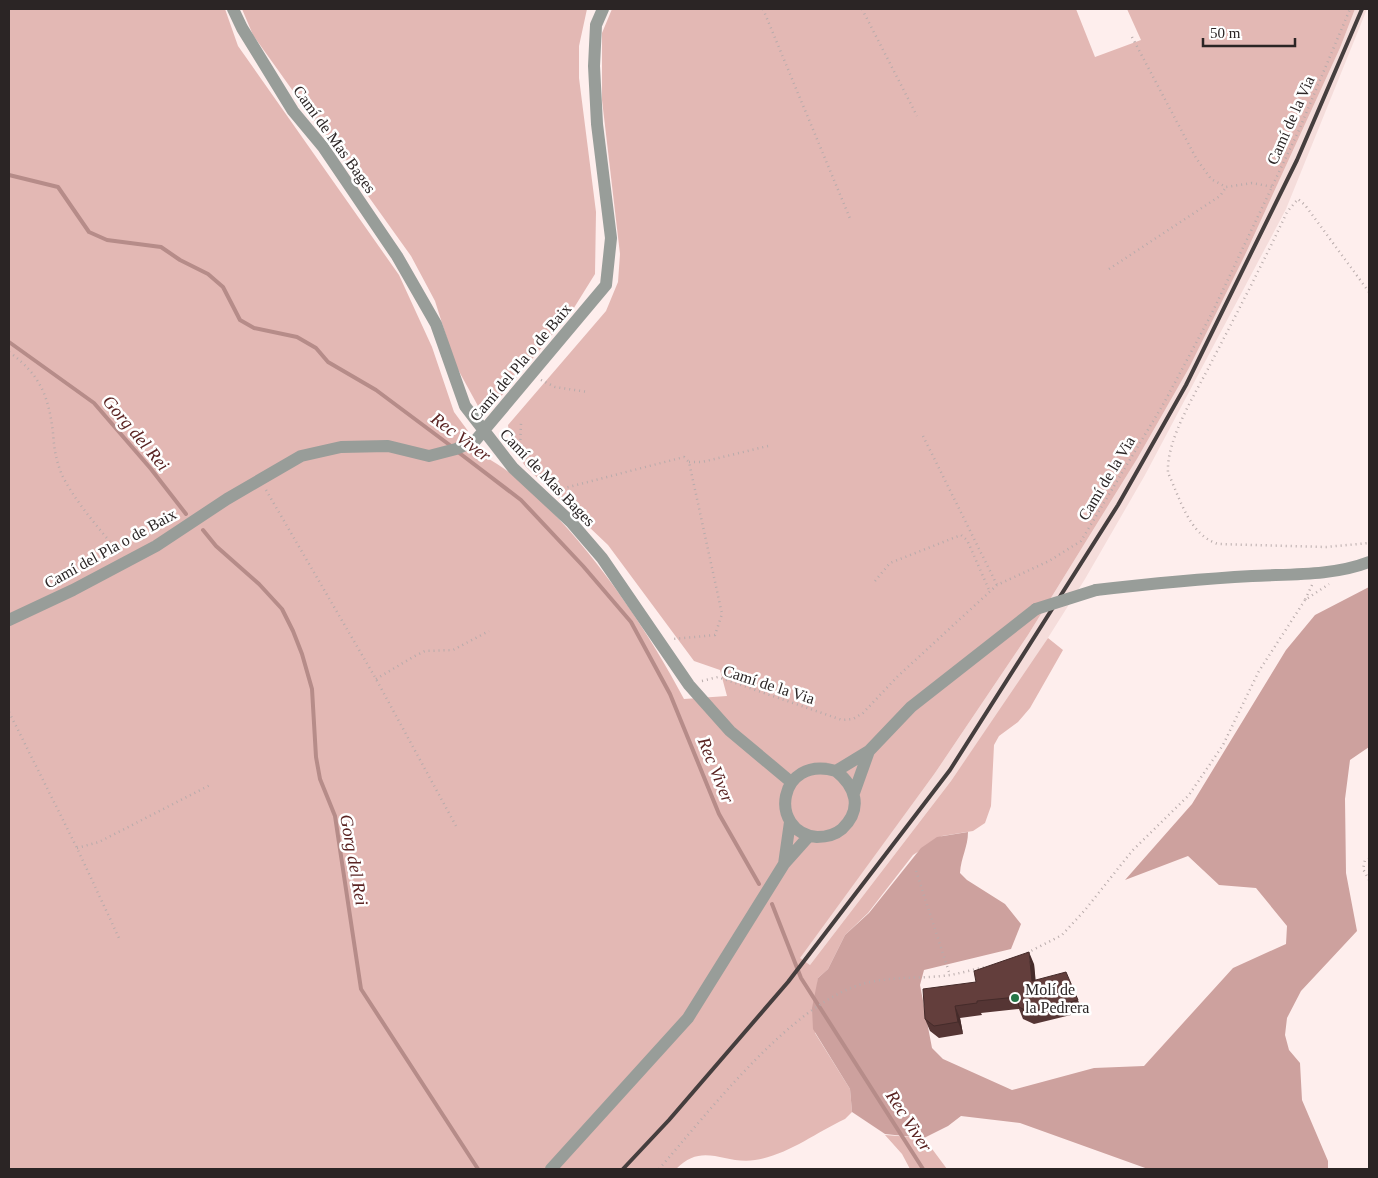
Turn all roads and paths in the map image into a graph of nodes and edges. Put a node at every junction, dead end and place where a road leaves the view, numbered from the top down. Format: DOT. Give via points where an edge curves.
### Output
graph roads {
  1 [pos="234,9"];
  2 [pos="603,9"];
  3 [pos="763,9"];
  4 [pos="862,9"];
  5 [pos="1350,9"];
  6 [pos="1132,37"];
  7 [pos="917,116"];
  8 [pos="1226,187"];
  9 [pos="1273,187"];
  10 [pos="851,221"];
  11 [pos="1109,269"];
  12 [pos="1369,292"];
  13 [pos="9,352"];
  14 [pos="531,374"];
  15 [pos="588,392"];
  16 [pos="521,423"];
  17 [pos="479,436"];
  18 [pos="923,436"];
  19 [pos="768,446"];
  20 [pos="512,451"];
  21 [pos="516,455"];
  22 [pos="522,461"];
  23 [pos="689,462"];
  24 [pos="260,480"];
  25 [pos="558,498"];
  26 [pos="1369,543"];
  27 [pos="126,562"];
  28 [pos="1369,562"];
  29 [pos="875,581"];
  30 [pos="997,585"];
  31 [pos="990,592"];
  32 [pos="1306,600"];
  33 [pos="9,620"];
  34 [pos="489,631"];
  35 [pos="670,638"];
  36 [pos="376,679"];
  37 [pos="689,685"];
  38 [pos="9,712"];
  39 [pos="869,751"];
  40 [pos="836,771"];
  41 [pos="790,782"];
  42 [pos="212,784"];
  43 [pos="854,793"];
  44 [pos="790,822"];
  45 [pos="456,826"];
  46 [pos="809,836"];
  47 [pos="77,848"];
  48 [pos="1369,859"];
  49 [pos="784,864"];
  50 [pos="916,871"];
  51 [pos="1369,880"];
  52 [pos="119,938"];
  53 [pos="1024,954"];
  54 [pos="988,966"];
  55 [pos="950,975"];
  56 [pos="551,1169"];
  57 [pos="659,1169"];
  1 -- 17 [label="street, Camí de Mas Bages" via="242,28 293,111 323,147 397,256 436,324"];
  2 -- 14 [label="street, Camí del Pla o de Baix" via="596,25 594,66 597,124 611,238 606,285"];
  3 -- 10 [label="path"];
  4 -- 7 [label="path"];
  5 -- 9 [label="path, Camí de la Via"];
  6 -- 8 [label="path" via="1196,158 1211,179"];
  8 -- 9 [label="path" via="1252,183"];
  8 -- 11 [label="path" via="1220,196"];
  9 -- 30 [label="path, Camí de la Via" via="1164,403 1081,541 1049,561"];
  12 -- 26 [label="path" via="1298,199 1286,212 1186,414 1168,455 1168,473 1195,530 1208,541 1326,547"];
  13 -- 27 [label="path" via="23,362 39,381 48,403 55,456 62,474 77,499"];
  14 -- 15 [label="path" via="555,387"];
  14 -- 17 [label="street, Camí del Pla o de Baix"];
  16 -- 21 [label="path" via="520,449"];
  17 -- 24 [label="street, Camí del Pla o de Baix" via="456,449 429,456 388,446 341,447 301,456"];
  17 -- 37 [label="street, Camí de Mas Bages" via="570,522 602,558"];
  18 -- 30 [label="path"];
  19 -- 23 [label="path" via="702,462"];
  20 -- 21 [label="path"];
  21 -- 22 [label="path"];
  23 -- 25 [label="path" via="684,457 552,491"];
  23 -- 35 [label="path" via="722,614 715,635"];
  24 -- 27 [label="street, Camí del Pla o de Baix"];
  24 -- 36 [label="path"];
  27 -- 33 [label="street, Camí del Pla o de Baix"];
  28 -- 39 [label="street, bridge" via="1354,568 1318,572 1165,581 1096,590 1036,609 911,707"];
  29 -- 31 [label="path" via="890,563 961,535 967,540"];
  30 -- 31 [label="path, Camí de la Via"];
  31 -- 37 [label="path, Camí de la Via" via="853,719 842,720 718,677"];
  32 -- 53 [label="path" via="1259,671 1223,745 1188,795 1132,851 1062,935"];
  34 -- 36 [label="path" via="453,650 426,651 413,656"];
  36 -- 45 [label="path"];
  37 -- 41 [label="street, Camí de Mas Bages" via="730,731"];
  38 -- 47 [label="path"];
  39 -- 40 [label="street"];
  39 -- 43 [label="street"];
  40 -- 41 [label="street" via="824,767 811,768"];
  40 -- 43 [label="street" via="847,780"];
  41 -- 44 [label="street" via="785,795 785,809"];
  42 -- 47 [label="path" via="99,842"];
  43 -- 46 [label="street" via="854,808 844,827 824,837"];
  44 -- 46 [label="street"];
  44 -- 49 [label="street"];
  46 -- 49 [label="street"];
  47 -- 52 [label="path"];
  48 -- 51 [label="path" via="1365,860 1363,869"];
  49 -- 56 [label="street" via="688,1018"];
  50 -- 55 [label="path"];
  54 -- 55 [label="path"];
  55 -- 57 [label="path" via="866,983 834,997 792,1025 741,1074"];
}
